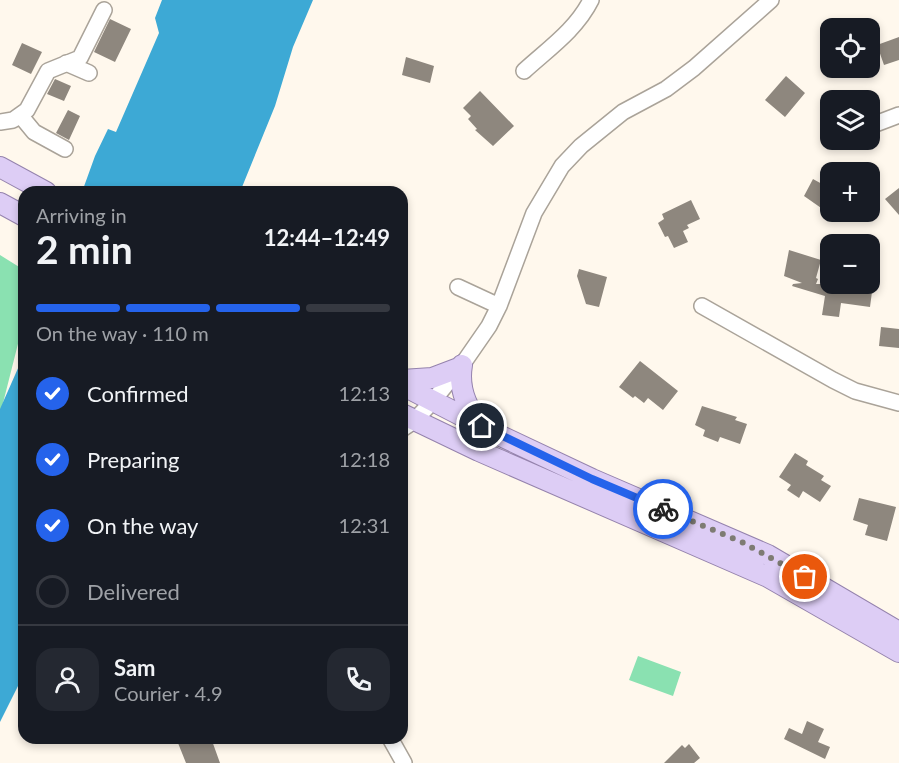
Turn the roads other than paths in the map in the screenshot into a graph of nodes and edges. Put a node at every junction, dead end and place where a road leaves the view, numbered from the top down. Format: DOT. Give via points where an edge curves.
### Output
graph roads {
  1 [pos="591,0"];
  2 [pos="771,0"];
  3 [pos="104,10"];
  4 [pos="66,63"];
  5 [pos="524,71"];
  6 [pos="89,73"];
  7 [pos="20,115"];
  8 [pos="899,115"];
  9 [pos="0,122"];
  10 [pos="880,122"];
  11 [pos="65,149"];
  12 [pos="0,168"];
  13 [pos="34,186"];
  14 [pos="0,203"];
  15 [pos="18,213"];
  16 [pos="458,287"];
  17 [pos="499,306"];
  18 [pos="702,306"];
  19 [pos="461,366"];
  20 [pos="408,380"];
  21 [pos="408,388"];
  22 [pos="432,402"];
  23 [pos="899,403"];
  24 [pos="408,420"];
  25 [pos="408,422"];
  26 [pos="482,426"];
  27 [pos="899,632"];
  28 [pos="899,652"];
  29 [pos="393,744"];
  30 [pos="404,763"];
  1 -- 5 [label="street" via="573,27"];
  2 -- 17 [label="street" via="694,68 666,89 623,112 562,165 534,213"];
  3 -- 4 [label="street" via="80,58"];
  4 -- 6 [label="street"];
  4 -- 7 [label="street" via="48,71 27,110"];
  7 -- 9 [label="street"];
  7 -- 11 [label="street" via="34,132"];
  8 -- 10 [label="street"];
  12 -- 13 [label="main road"];
  14 -- 15 [label="main road"];
  16 -- 17 [label="street"];
  17 -- 19 [label="street"];
  18 -- 23 [label="street" via="855,391"];
  19 -- 20 [label="main road" via="429,379"];
  19 -- 22 [label="street"];
  19 -- 26 [label="main road" via="463,395"];
  21 -- 22 [label="main road"];
  22 -- 24 [label="street"];
  22 -- 26 [label="main road"];
  25 -- 28 [label="main road" via="768,577"];
  26 -- 27 [label="main road" via="592,479 768,555"];
  29 -- 30 [label="street"];
}
